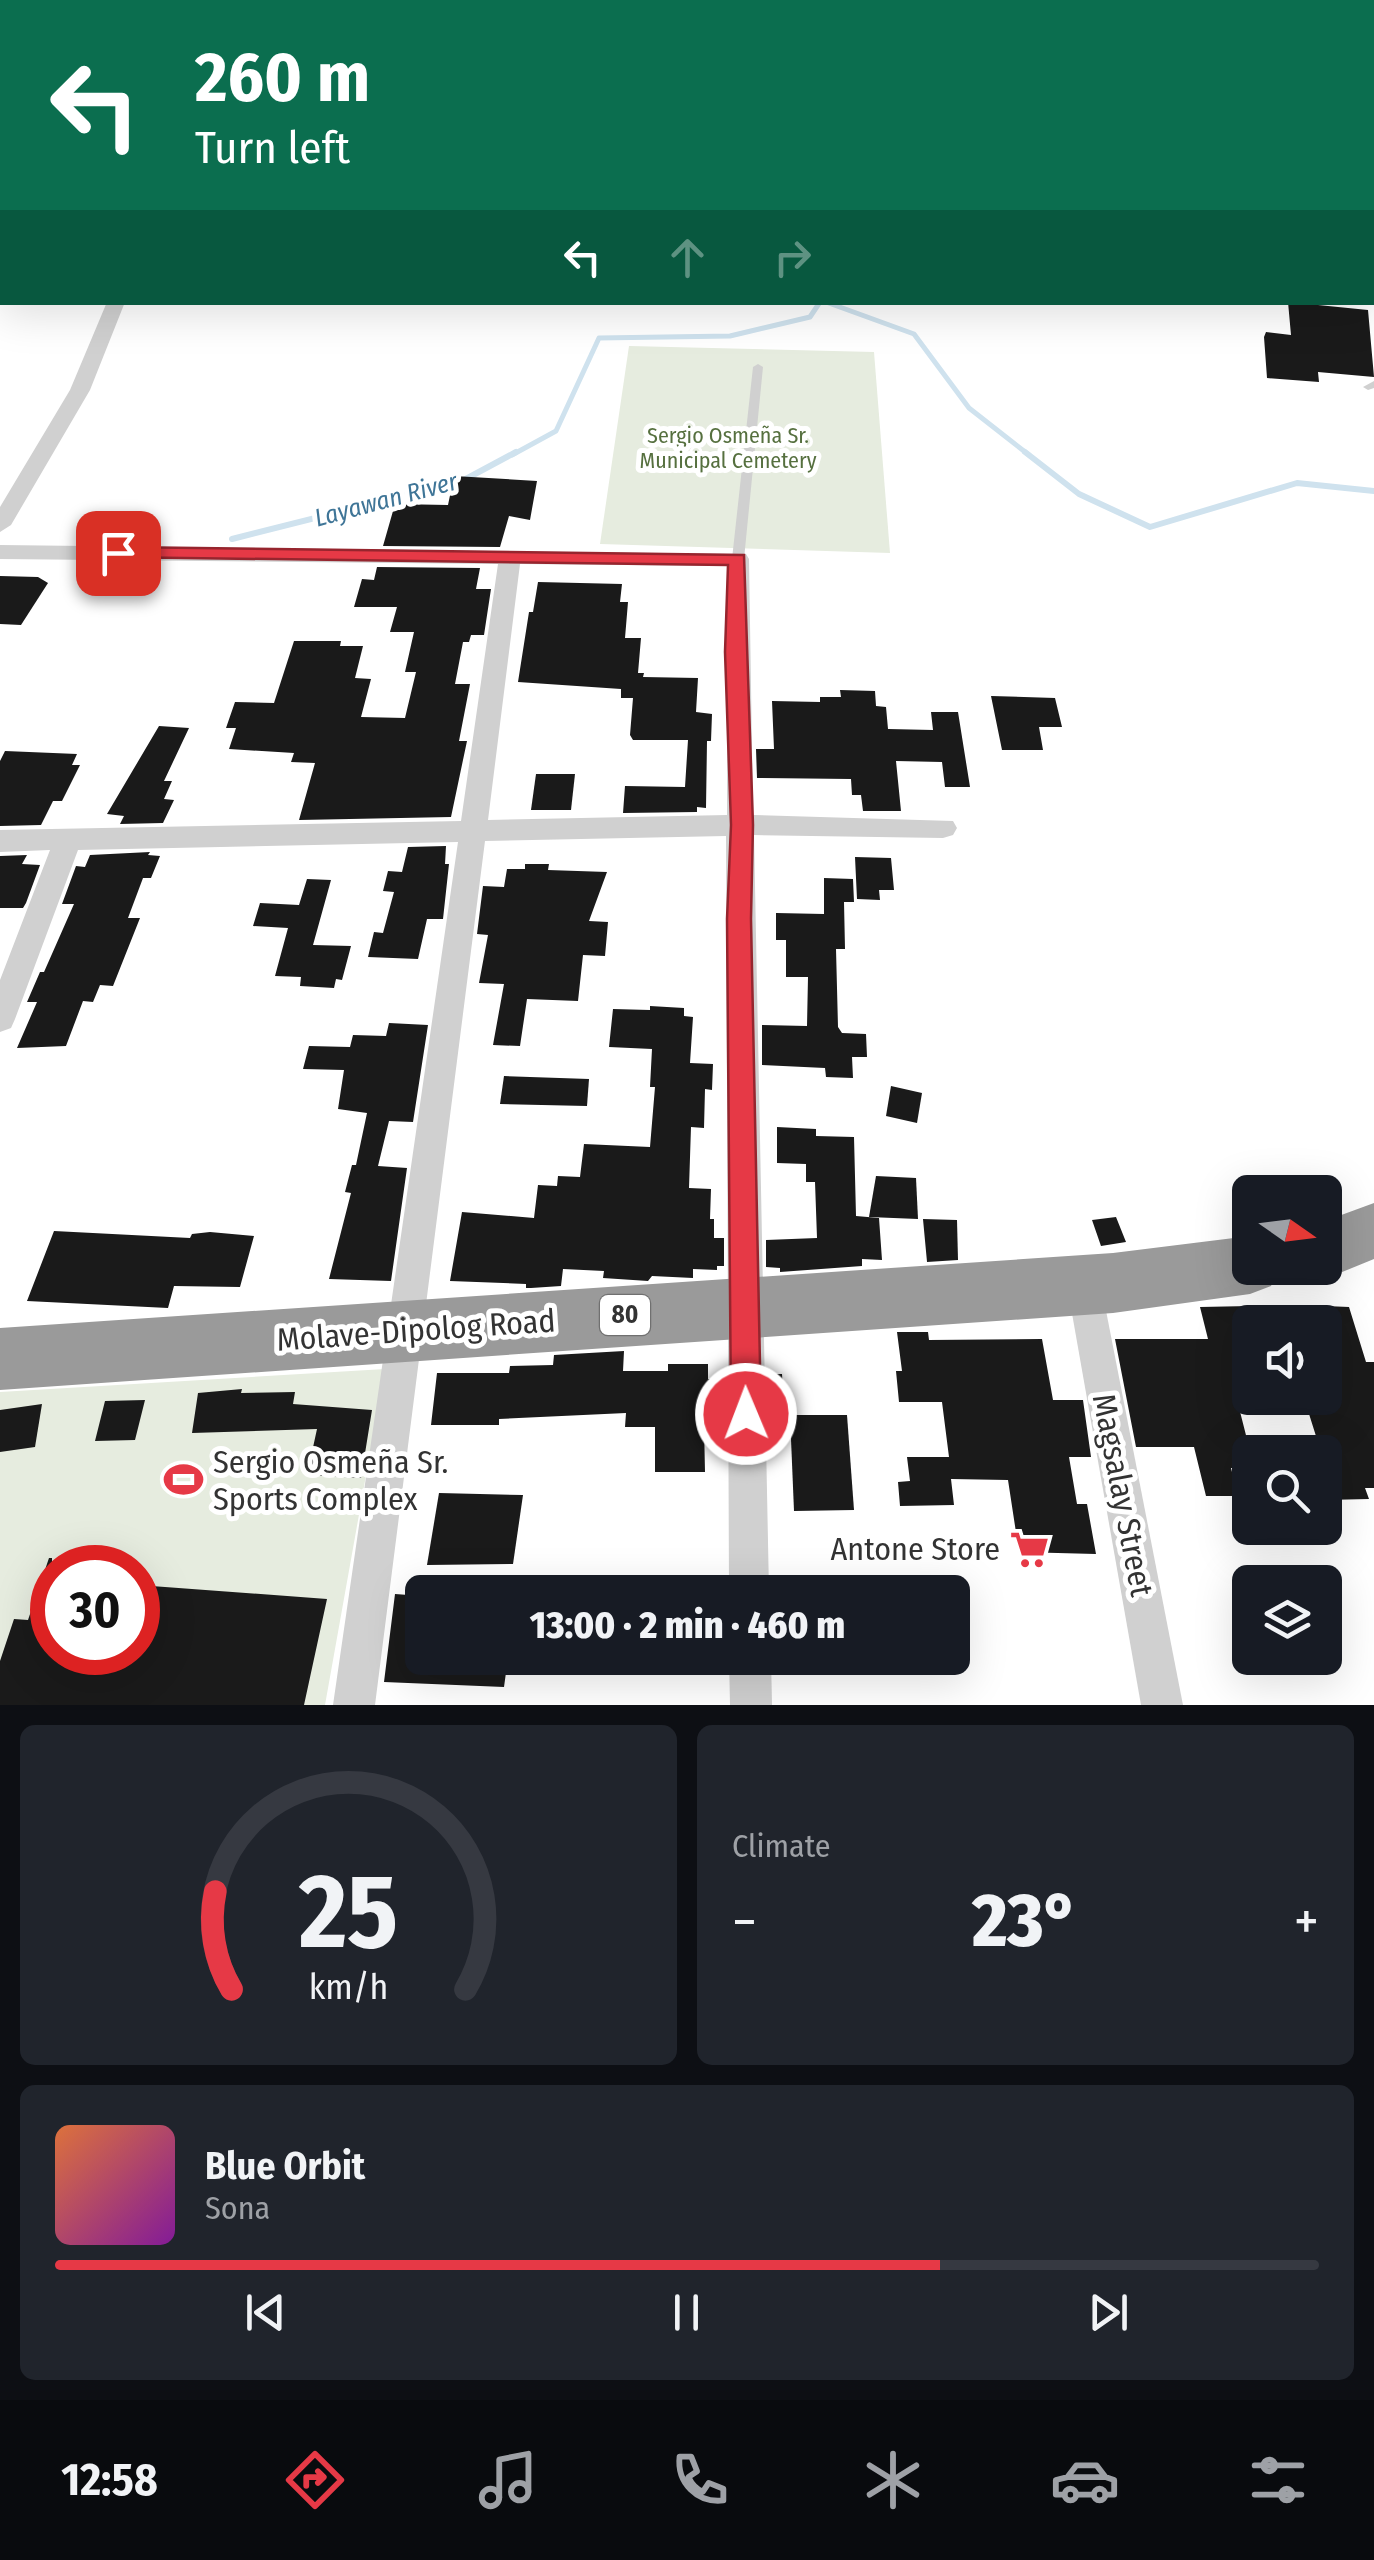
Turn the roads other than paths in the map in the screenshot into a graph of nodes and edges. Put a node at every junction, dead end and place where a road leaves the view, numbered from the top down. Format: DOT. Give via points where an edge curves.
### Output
graph roads {
  1 [pos="115,305"];
  2 [pos="758,367"];
  3 [pos="0,525"];
  4 [pos="0,552"];
  5 [pos="510,556"];
  6 [pos="738,559"];
  7 [pos="742,825"];
  8 [pos="943,828"];
  9 [pos="474,832"];
  10 [pos="0,841"];
  11 [pos="67,842"];
  12 [pos="0,1019"];
  13 [pos="1374,1231"];
  14 [pos="1342,1243"];
  15 [pos="1232,1267"];
  16 [pos="1084,1285"];
  17 [pos="744,1307"];
  18 [pos="405,1331"];
  19 [pos="0,1359"];
  20 [pos="749,1575"];
  21 [pos="750,1675"];
  22 [pos="354,1705"];
  23 [pos="750,1705"];
  24 [pos="1162,1705"];
  1 -- 3 [label="street" via="80,390"];
  2 -- 6 [label="lane"];
  4 -- 5 [label="street"];
  5 -- 6 [label="street"];
  5 -- 9 [label="street"];
  6 -- 7 [label="street"];
  7 -- 8 [label="street"];
  7 -- 9 [label="street"];
  7 -- 17 [label="street"];
  9 -- 11 [label="street"];
  9 -- 18 [label="street"];
  10 -- 11 [label="street"];
  11 -- 12 [label="street"];
  13 -- 14 [label="highway"];
  15 -- 16 [label="highway, Molave-Dipolog Road / 80"];
  16 -- 17 [label="highway, Molave-Dipolog Road / 80"];
  16 -- 24 [label="street, Magsalay Street"];
  17 -- 18 [label="highway, Molave-Dipolog Road / 80"];
  17 -- 20 [label="street"];
  18 -- 19 [label="highway, Molave-Dipolog Road / 80"];
  18 -- 22 [label="street"];
  21 -- 23 [label="street"];
}
